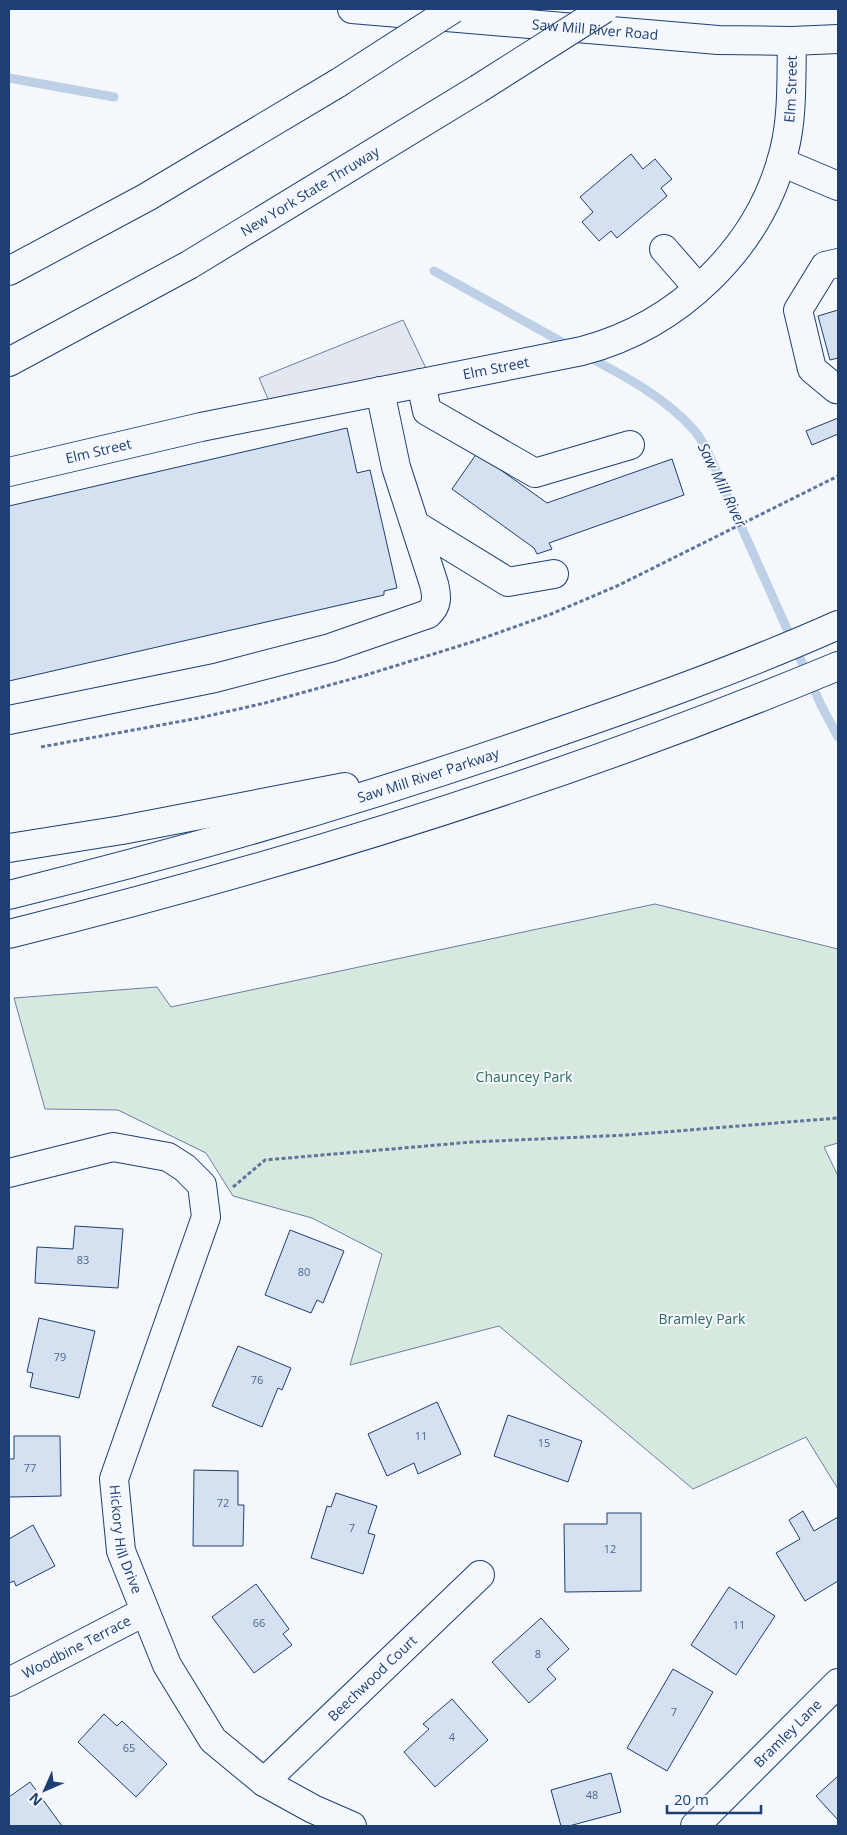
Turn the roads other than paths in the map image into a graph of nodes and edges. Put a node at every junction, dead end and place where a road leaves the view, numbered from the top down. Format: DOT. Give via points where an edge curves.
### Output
graph roads {
  1 [pos="352,9"];
  2 [pos="453,9"];
  3 [pos="604,9"];
  4 [pos="838,39"];
  5 [pos="792,41"];
  6 [pos="781,162"];
  7 [pos="838,186"];
  8 [pos="664,249"];
  9 [pos="838,263"];
  10 [pos="9,271"];
  11 [pos="698,288"];
  12 [pos="9,362"];
  13 [pos="421,383"];
  14 [pos="838,388"];
  15 [pos="380,391"];
  16 [pos="630,445"];
  17 [pos="9,472"];
  18 [pos="416,526"];
  19 [pos="554,574"];
  20 [pos="837,626"];
  21 [pos="838,666"];
  22 [pos="9,720"];
  23 [pos="472,762"];
  24 [pos="9,848"];
  25 [pos="9,895"];
  26 [pos="9,934"];
  27 [pos="9,1173"];
  28 [pos="480,1575"];
  29 [pos="144,1612"];
  30 [pos="9,1682"];
  31 [pos="838,1683"];
  32 [pos="264,1782"];
  33 [pos="352,1826"];
  34 [pos="695,1826"];
  1 -- 5 [label="main road, Saw Mill River Road" via="648,35"];
  2 -- 10 [label="main road, bridge" via="338,83 147,196"];
  3 -- 12 [label="main road, New York State Thruway, bridge" via="190,265"];
  4 -- 5 [label="main road, Saw Mill River Road"];
  5 -- 6 [label="main road, Elm Street" via="789,122"];
  6 -- 7 [label="main road"];
  6 -- 11 [label="main road, Elm Street" via="768,202 754,224 727,259"];
  8 -- 11 [label="main road"];
  9 -- 14 [label="main road" via="825,266 798,310 812,369"];
  11 -- 13 [label="main road, Elm Street" via="667,314 639,331 598,346"];
  13 -- 15 [label="main road, Elm Street"];
  13 -- 16 [label="main road" via="427,411 535,473"];
  15 -- 17 [label="main road, Elm Street" via="201,427"];
  15 -- 18 [label="main road" via="396,467"];
  18 -- 19 [label="main road" via="508,582"];
  18 -- 22 [label="main road" via="437,598 435,608 420,618 330,648 215,678"];
  20 -- 23 [label="main road, Saw Mill River Parkway" via="687,687"];
  21 -- 26 [label="main road" via="760,699 559,774 350,841 122,906"];
  23 -- 24 [label="main road" via="149,825"];
  23 -- 25 [label="main road, Saw Mill River Parkway" via="255,830"];
  27 -- 29 [label="main road, Hickory Hill Drive" via="113,1147 168,1157 202,1184 206,1217 114,1479 121,1551"];
  28 -- 32 [label="main road, Beechwood Court"];
  29 -- 30 [label="main road, Woodbine Terrace"];
  29 -- 32 [label="main road, Hickory Hill Drive" via="167,1665 213,1740"];
  31 -- 34 [label="main road, Bramley Lane"];
  32 -- 33 [label="main road, Hickory Hill Drive"];
}
